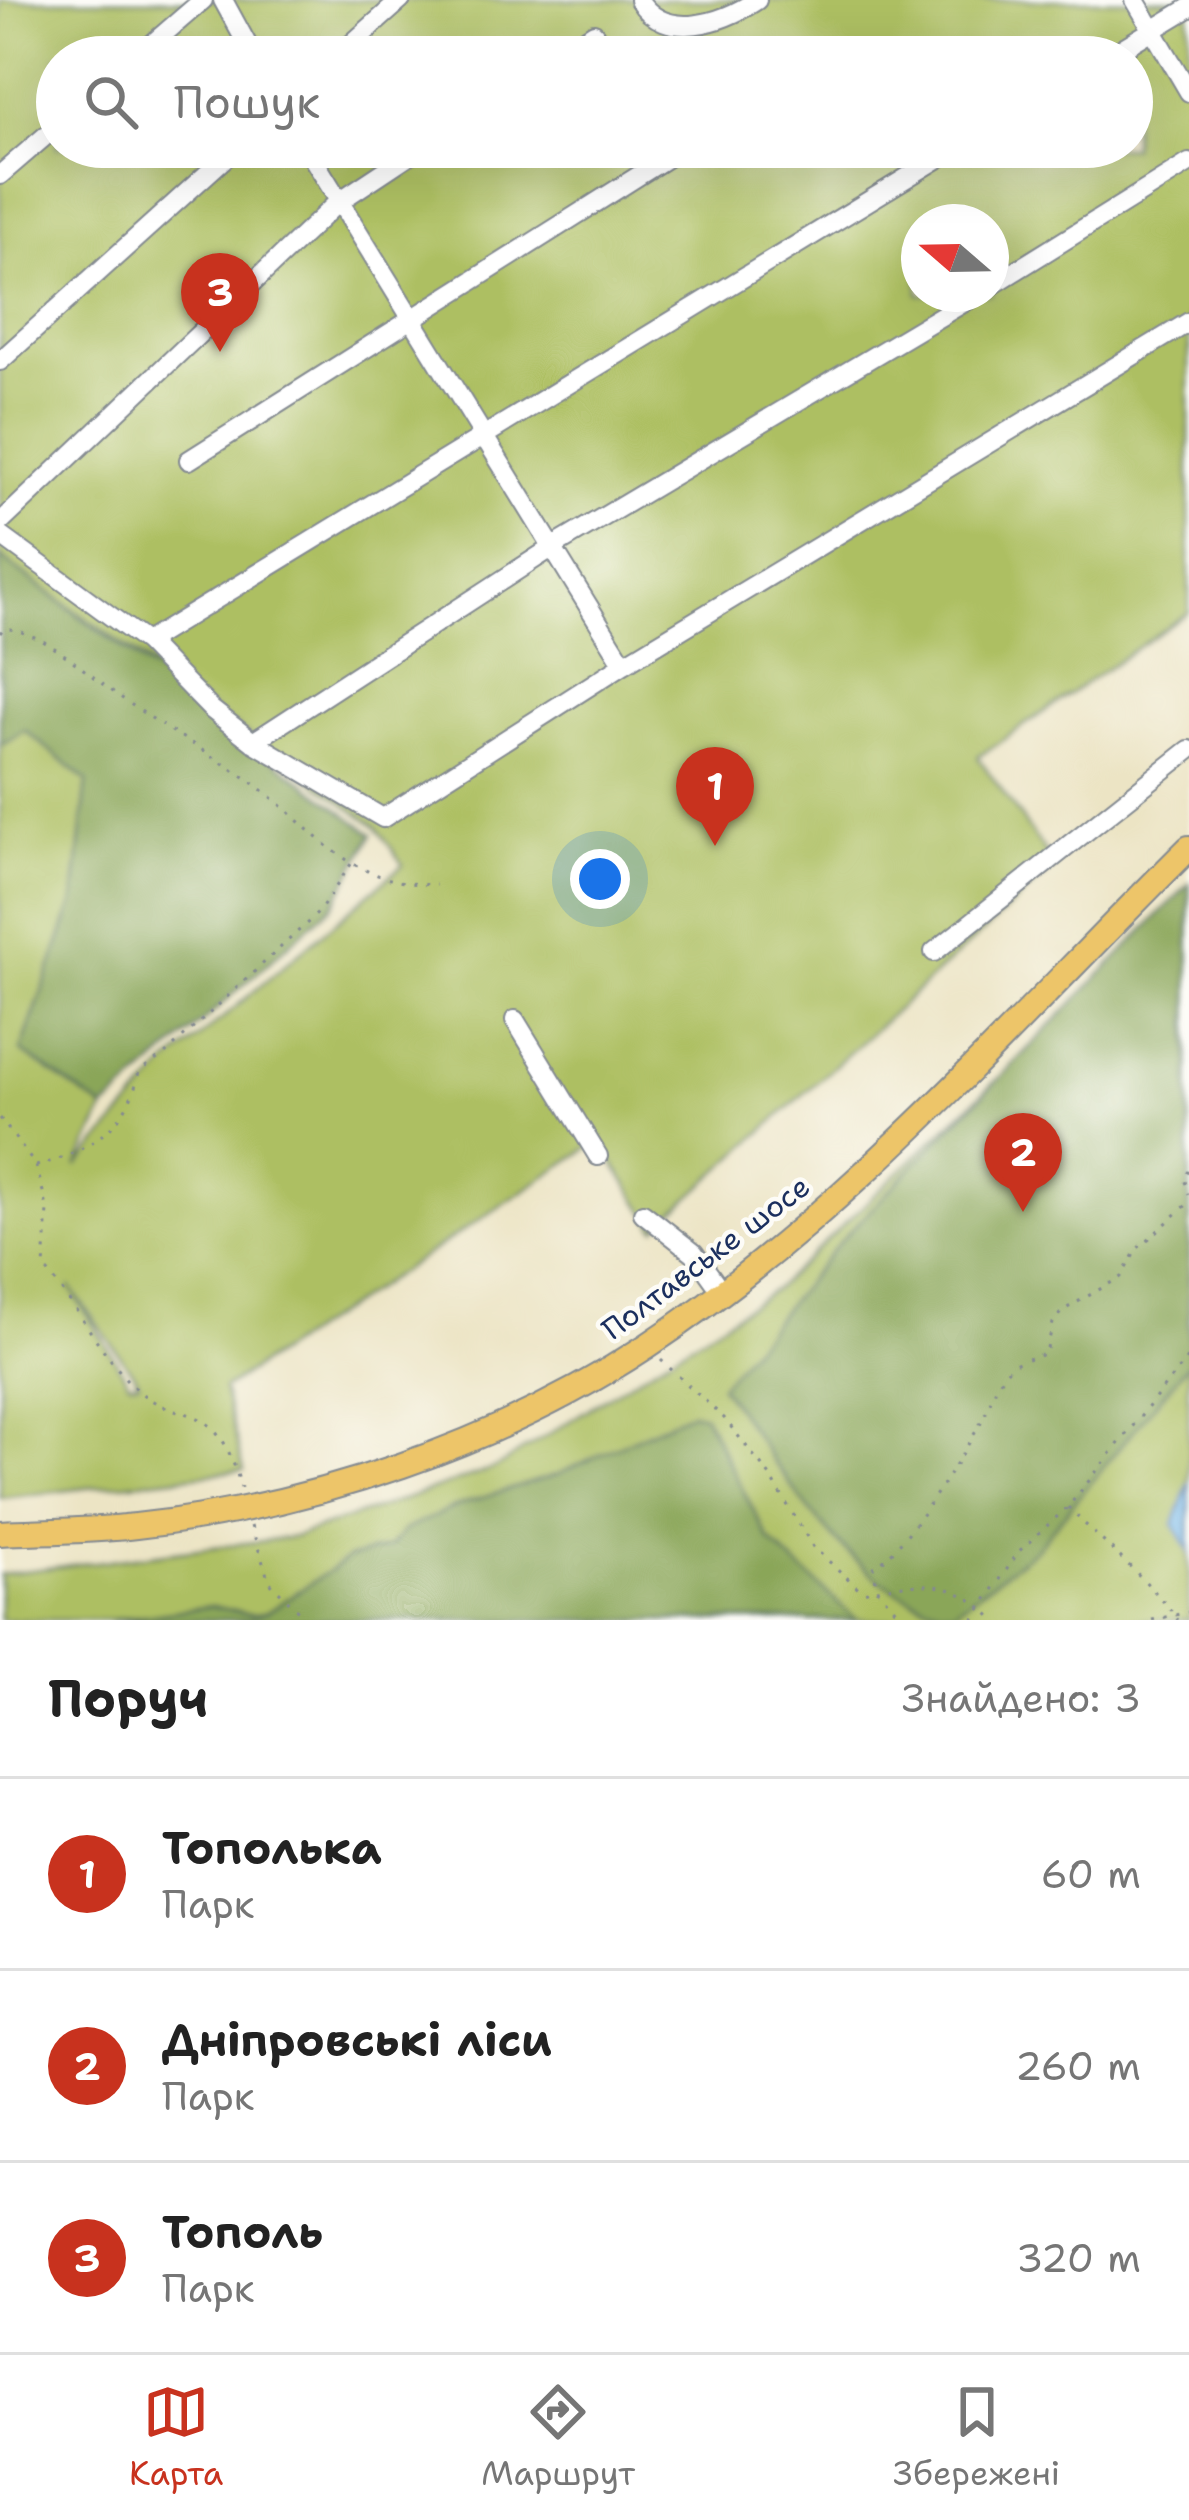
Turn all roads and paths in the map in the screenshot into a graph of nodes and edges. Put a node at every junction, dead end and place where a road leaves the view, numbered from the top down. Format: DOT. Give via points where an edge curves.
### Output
graph roads {
  1 [pos="203,0"];
  2 [pos="223,0"];
  3 [pos="401,0"];
  4 [pos="639,0"];
  5 [pos="757,0"];
  6 [pos="1135,0"];
  7 [pos="1189,8"];
  8 [pos="1151,32"];
  9 [pos="594,33"];
  10 [pos="161,36"];
  11 [pos="243,36"];
  12 [pos="361,36"];
  13 [pos="590,36"];
  14 [pos="1144,36"];
  15 [pos="1189,92"];
  16 [pos="36,144"];
  17 [pos="1189,163"];
  18 [pos="214,168"];
  19 [pos="318,168"];
  20 [pos="389,168"];
  21 [pos="650,168"];
  22 [pos="922,168"];
  23 [pos="0,175"];
  24 [pos="338,202"];
  25 [pos="1009,275"];
  26 [pos="948,312"];
  27 [pos="411,315"];
  28 [pos="1189,322"];
  29 [pos="0,362"];
  30 [pos="483,432"];
  31 [pos="189,460"];
  32 [pos="0,523"];
  33 [pos="0,535"];
  34 [pos="553,547"];
  35 [pos="0,633"];
  36 [pos="146,642"];
  37 [pos="624,664"];
  38 [pos="253,742"];
  39 [pos="1189,750"];
  40 [pos="1189,848"];
  41 [pos="352,863"];
  42 [pos="436,885"];
  43 [pos="934,952"];
  44 [pos="515,1020"];
  45 [pos="0,1118"];
  46 [pos="598,1156"];
  47 [pos="36,1166"];
  48 [pos="1189,1171"];
  49 [pos="1189,1194"];
  50 [pos="1189,1203"];
  51 [pos="643,1213"];
  52 [pos="722,1292"];
  53 [pos="646,1347"];
  54 [pos="1189,1356"];
  55 [pos="1068,1507"];
  56 [pos="245,1508"];
  57 [pos="0,1533"];
  58 [pos="878,1589"];
  59 [pos="982,1606"];
  60 [pos="1189,1612"];
  61 [pos="1177,1618"];
  62 [pos="307,1620"];
  63 [pos="894,1620"];
  64 [pos="973,1620"];
  65 [pos="995,1620"];
  66 [pos="1152,1620"];
  1 -- 10 [label="lane"];
  2 -- 11 [label="lane"];
  3 -- 12 [label="lane"];
  4 -- 5 [label="lane" via="646,12 686,27 730,18"];
  6 -- 8 [label="lane"];
  7 -- 8 [label="lane"];
  8 -- 14 [label="lane"];
  8 -- 15 [label="lane"];
  9 -- 13 [label="lane"];
  16 -- 23 [label="lane"];
  17 -- 25 [label="lane"];
  18 -- 29 [label="lane"];
  19 -- 24 [label="lane"];
  20 -- 24 [label="lane"];
  21 -- 27 [label="lane"];
  22 -- 30 [label="lane"];
  24 -- 27 [label="lane"];
  24 -- 32 [label="lane"];
  26 -- 34 [label="lane"];
  27 -- 30 [label="lane"];
  27 -- 31 [label="lane"];
  28 -- 37 [label="lane"];
  30 -- 34 [label="lane"];
  30 -- 36 [label="lane"];
  33 -- 36 [label="lane"];
  34 -- 37 [label="lane"];
  34 -- 38 [label="lane"];
  35 -- 41 [label="path" via="33,632 165,730 247,778"];
  36 -- 38 [label="lane"];
  37 -- 38 [label="lane" via="383,818"];
  39 -- 43 [label="lane"];
  40 -- 52 [label="main road, Полтавське шосе" via="831,1202"];
  41 -- 42 [label="path" via="397,884"];
  41 -- 47 [label="path" via="319,912 139,1071 133,1105 80,1154"];
  44 -- 46 [label="lane"];
  45 -- 47 [label="path"];
  47 -- 56 [label="path" via="48,1210 44,1268 129,1382 161,1404 207,1418 232,1454"];
  48 -- 49 [label="path"];
  50 -- 58 [label="path" via="1137,1249 1120,1277 1062,1311 1046,1353 1015,1363 999,1381 908,1536 874,1567"];
  51 -- 52 [label="lane" via="694,1253"];
  52 -- 53 [label="main road, Полтавське шосе"];
  53 -- 56 [label="main road, Полтавське шосе" via="458,1442"];
  53 -- 58 [label="path" via="724,1418 813,1546 863,1592"];
  54 -- 55 [label="path"];
  55 -- 59 [label="path" via="1019,1551"];
  55 -- 61 [label="path" via="1137,1567"];
  56 -- 57 [label="main road, Полтавське шосе" via="137,1526"];
  56 -- 62 [label="path" via="269,1581"];
  58 -- 59 [label="path" via="929,1581"];
  58 -- 63 [label="path" via="897,1611"];
  59 -- 64 [label="path"];
  59 -- 65 [label="path"];
  60 -- 61 [label="path"];
  61 -- 66 [label="path"];
}
